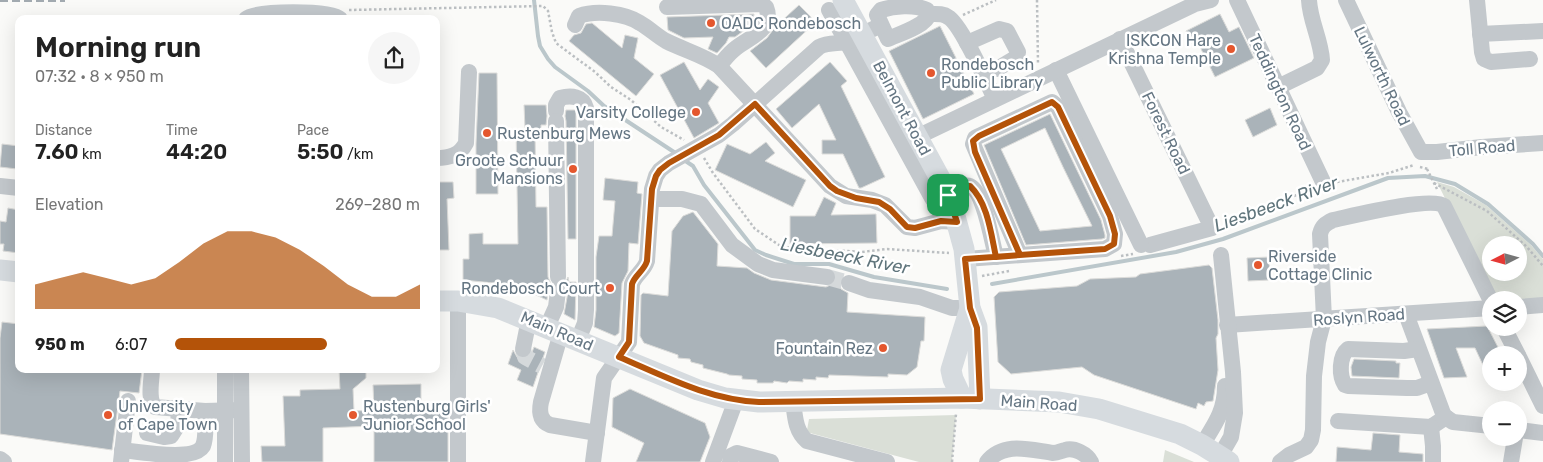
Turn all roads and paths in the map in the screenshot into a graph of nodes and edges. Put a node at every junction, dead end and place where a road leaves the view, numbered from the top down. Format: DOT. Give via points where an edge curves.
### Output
graph roads {
  1 [pos="996,0"];
  2 [pos="1037,0"];
  3 [pos="1211,0"];
  4 [pos="1237,0"];
  5 [pos="1309,0"];
  6 [pos="1346,0"];
  7 [pos="1477,0"];
  8 [pos="836,5"];
  9 [pos="667,7"];
  10 [pos="343,14"];
  11 [pos="929,14"];
  12 [pos="250,15"];
  13 [pos="275,15"];
  14 [pos="312,15"];
  15 [pos="952,20"];
  16 [pos="575,25"];
  17 [pos="881,26"];
  18 [pos="1543,31"];
  19 [pos="1480,34"];
  20 [pos="1120,39"];
  21 [pos="847,42"];
  22 [pos="967,43"];
  23 [pos="1530,59"];
  24 [pos="719,66"];
  25 [pos="997,69"];
  26 [pos="1056,70"];
  27 [pos="469,72"];
  28 [pos="1039,78"];
  29 [pos="1278,86"];
  30 [pos="995,99"];
  31 [pos="755,104"];
  32 [pos="917,137"];
  33 [pos="1543,143"];
  34 [pos="693,149"];
  35 [pos="1421,152"];
  36 [pos="440,158"];
  37 [pos="1428,170"];
  38 [pos="1324,184"];
  39 [pos="0,186"];
  40 [pos="15,188"];
  41 [pos="652,199"];
  42 [pos="954,211"];
  43 [pos="1020,255"];
  44 [pos="1221,255"];
  45 [pos="959,256"];
  46 [pos="996,257"];
  47 [pos="1543,266"];
  48 [pos="0,270"];
  49 [pos="15,272"];
  50 [pos="827,277"];
  51 [pos="849,283"];
  52 [pos="1486,291"];
  53 [pos="440,301"];
  54 [pos="458,301"];
  55 [pos="1543,305"];
  56 [pos="1527,306"];
  57 [pos="970,308"];
  58 [pos="1482,309"];
  59 [pos="1406,314"];
  60 [pos="1324,319"];
  61 [pos="1227,325"];
  62 [pos="554,330"];
  63 [pos="523,349"];
  64 [pos="1418,349"];
  65 [pos="619,357"];
  66 [pos="951,370"];
  67 [pos="152,373"];
  68 [pos="225,373"];
  69 [pos="241,373"];
  70 [pos="1527,374"];
  71 [pos="1431,383"];
  72 [pos="917,399"];
  73 [pos="736,400"];
  74 [pos="128,401"];
  75 [pos="793,402"];
  76 [pos="966,405"];
  77 [pos="1543,406"];
  78 [pos="179,410"];
  79 [pos="224,410"];
  80 [pos="241,410"];
  81 [pos="205,411"];
  82 [pos="1446,417"];
  83 [pos="1338,420"];
  84 [pos="1482,425"];
  85 [pos="1431,427"];
  86 [pos="1527,431"];
  87 [pos="147,433"];
  88 [pos="597,433"];
  89 [pos="1543,433"];
  90 [pos="1514,446"];
  91 [pos="1217,454"];
  92 [pos="122,456"];
  93 [pos="0,459"];
  94 [pos="4,462"];
  95 [pos="225,462"];
  96 [pos="242,462"];
  97 [pos="458,462"];
  98 [pos="593,462"];
  99 [pos="713,462"];
  100 [pos="730,462"];
  101 [pos="771,462"];
  102 [pos="887,462"];
  103 [pos="952,462"];
  104 [pos="987,462"];
  105 [pos="1091,462"];
  106 [pos="1280,462"];
  107 [pos="1433,462"];
  108 [pos="1511,462"];
  1 -- 15 [label="path"];
  2 -- 28 [label="path"];
  3 -- 20 [label="street" via="1195,4"];
  4 -- 29 [label="street, Teddington Road"];
  5 -- 29 [label="street" via="1322,60 1317,68"];
  6 -- 35 [label="street, Lulworth Road"];
  7 -- 19 [label="street"];
  8 -- 21 [label="street"];
  8 -- 32 [label="main road, Belmont Road" via="892,91"];
  9 -- 24 [label="street" via="762,4 766,7 767,23"];
  10 -- 14 [label="street"];
  10 -- 34 [label="path" via="543,6 548,11 556,43"];
  11 -- 15 [label="street" via="947,16"];
  11 -- 17 [label="street" via="920,24 888,39"];
  11 -- 17 [label="street" via="915,6 888,8 878,12"];
  12 -- 13 [label="street"];
  15 -- 22 [label="street"];
  16 -- 24 [label="street" via="579,16 584,14 628,17 664,40 702,55"];
  17 -- 21 [label="street"];
  18 -- 19 [label="street"];
  19 -- 23 [label="street" via="1486,61"];
  20 -- 26 [label="street"];
  20 -- 26 [label="street, Forest Road" via="1212,228 1146,245"];
  21 -- 31 [label="street" via="818,47"];
  21 -- 42 [label="street" via="932,198 946,212"];
  22 -- 25 [label="street" via="999,29 1007,31 1018,52 1017,57"];
  22 -- 30 [label="street"];
  24 -- 31 [label="street"];
  26 -- 28 [label="street"];
  27 -- 36 [label="street" via="466,143 452,157"];
  28 -- 30 [label="street"];
  29 -- 38 [label="street, Teddington Road"];
  30 -- 32 [label="street"];
  31 -- 34 [label="street" via="719,135"];
  31 -- 42 [label="street" via="837,191 879,202 907,227 941,221"];
  32 -- 42 [label="main road, Belmont Road"];
  33 -- 35 [label="street, Toll Road"];
  34 -- 41 [label="street" via="660,170 653,182"];
  34 -- 45 [label="path" via="704,157 755,229 780,245 855,252 887,249"];
  37 -- 47 [label="path" via="1434,184 1487,211"];
  39 -- 40 [label="street"];
  41 -- 50 [label="street" via="682,199 702,204 732,245 758,264 773,270"];
  41 -- 65 [label="street" via="647,261 632,284 629,342"];
  42 -- 45 [label="main road, Belmont Road"];
  42 -- 46 [label="street" via="966,186 970,186 985,212"];
  43 -- 43 [label="street" via="1105,249 1115,241 1110,216 1054,103 975,138 973,144"];
  43 -- 46 [label="street"];
  44 -- 61 [label="street"];
  45 -- 46 [label="street"];
  45 -- 57 [label="main road, Belmont Road"];
  48 -- 49 [label="main road"];
  51 -- 57 [label="street" via="869,290 920,296 952,308"];
  52 -- 60 [label="street" via="1444,206 1439,202 1392,208 1333,220 1321,228"];
  53 -- 54 [label="main road, Main Road"];
  54 -- 62 [label="main road, Main Road" via="498,308"];
  54 -- 97 [label="street"];
  55 -- 56 [label="street"];
  57 -- 66 [label="main road, Belmont Road"];
  57 -- 76 [label="main road, Belmont Road" via="977,328"];
  58 -- 59 [label="street, Roslyn Road"];
  59 -- 60 [label="street, Roslyn Road"];
  59 -- 64 [label="street"];
  60 -- 61 [label="street, Roslyn Road"];
  60 -- 106 [label="street" via="1314,376 1311,440 1306,447"];
  61 -- 91 [label="street" via="1229,344"];
  62 -- 62 [label="street" via="558,284 556,116 558,100 564,96 581,98 586,108 586,310 585,323"];
  62 -- 63 [label="street"];
  62 -- 65 [label="main road, Main Road"];
  62 -- 88 [label="street" via="539,410 542,418 550,425"];
  64 -- 71 [label="street"];
  64 -- 71 [label="street" via="1348,350 1342,359 1342,380 1348,386 1407,388"];
  65 -- 73 [label="main road, Main Road" via="705,393"];
  65 -- 88 [label="street" via="604,378"];
  66 -- 72 [label="main road"];
  66 -- 76 [label="main road"];
  67 -- 78 [label="street" via="152,405"];
  68 -- 79 [label="street"];
  69 -- 80 [label="street"];
  70 -- 77 [label="street"];
  71 -- 82 [label="street"];
  72 -- 75 [label="main road, Main Road"];
  72 -- 76 [label="main road, Main Road"];
  73 -- 75 [label="main road, Main Road"];
  73 -- 99 [label="street"];
  74 -- 92 [label="street"];
  75 -- 102 [label="street" via="798,430 807,441"];
  76 -- 91 [label="main road, Main Road" via="1039,400 1079,405 1180,434"];
  76 -- 103 [label="path"];
  78 -- 81 [label="street"];
  78 -- 87 [label="street" via="178,425 171,436"];
  79 -- 80 [label="street"];
  79 -- 81 [label="street"];
  79 -- 95 [label="street"];
  80 -- 96 [label="street"];
  81 -- 92 [label="street" via="203,445 194,455 179,458"];
  82 -- 84 [label="street" via="1453,422"];
  82 -- 85 [label="street"];
  83 -- 85 [label="street"];
  85 -- 107 [label="street"];
  86 -- 89 [label="street"];
  88 -- 98 [label="street"];
  90 -- 108 [label="street"];
  93 -- 94 [label="street"];
  100 -- 101 [label="street" via="731,456 738,453"];
  104 -- 105 [label="street" via="1002,450 1027,448 1054,453 1078,452 1088,456"];
}
